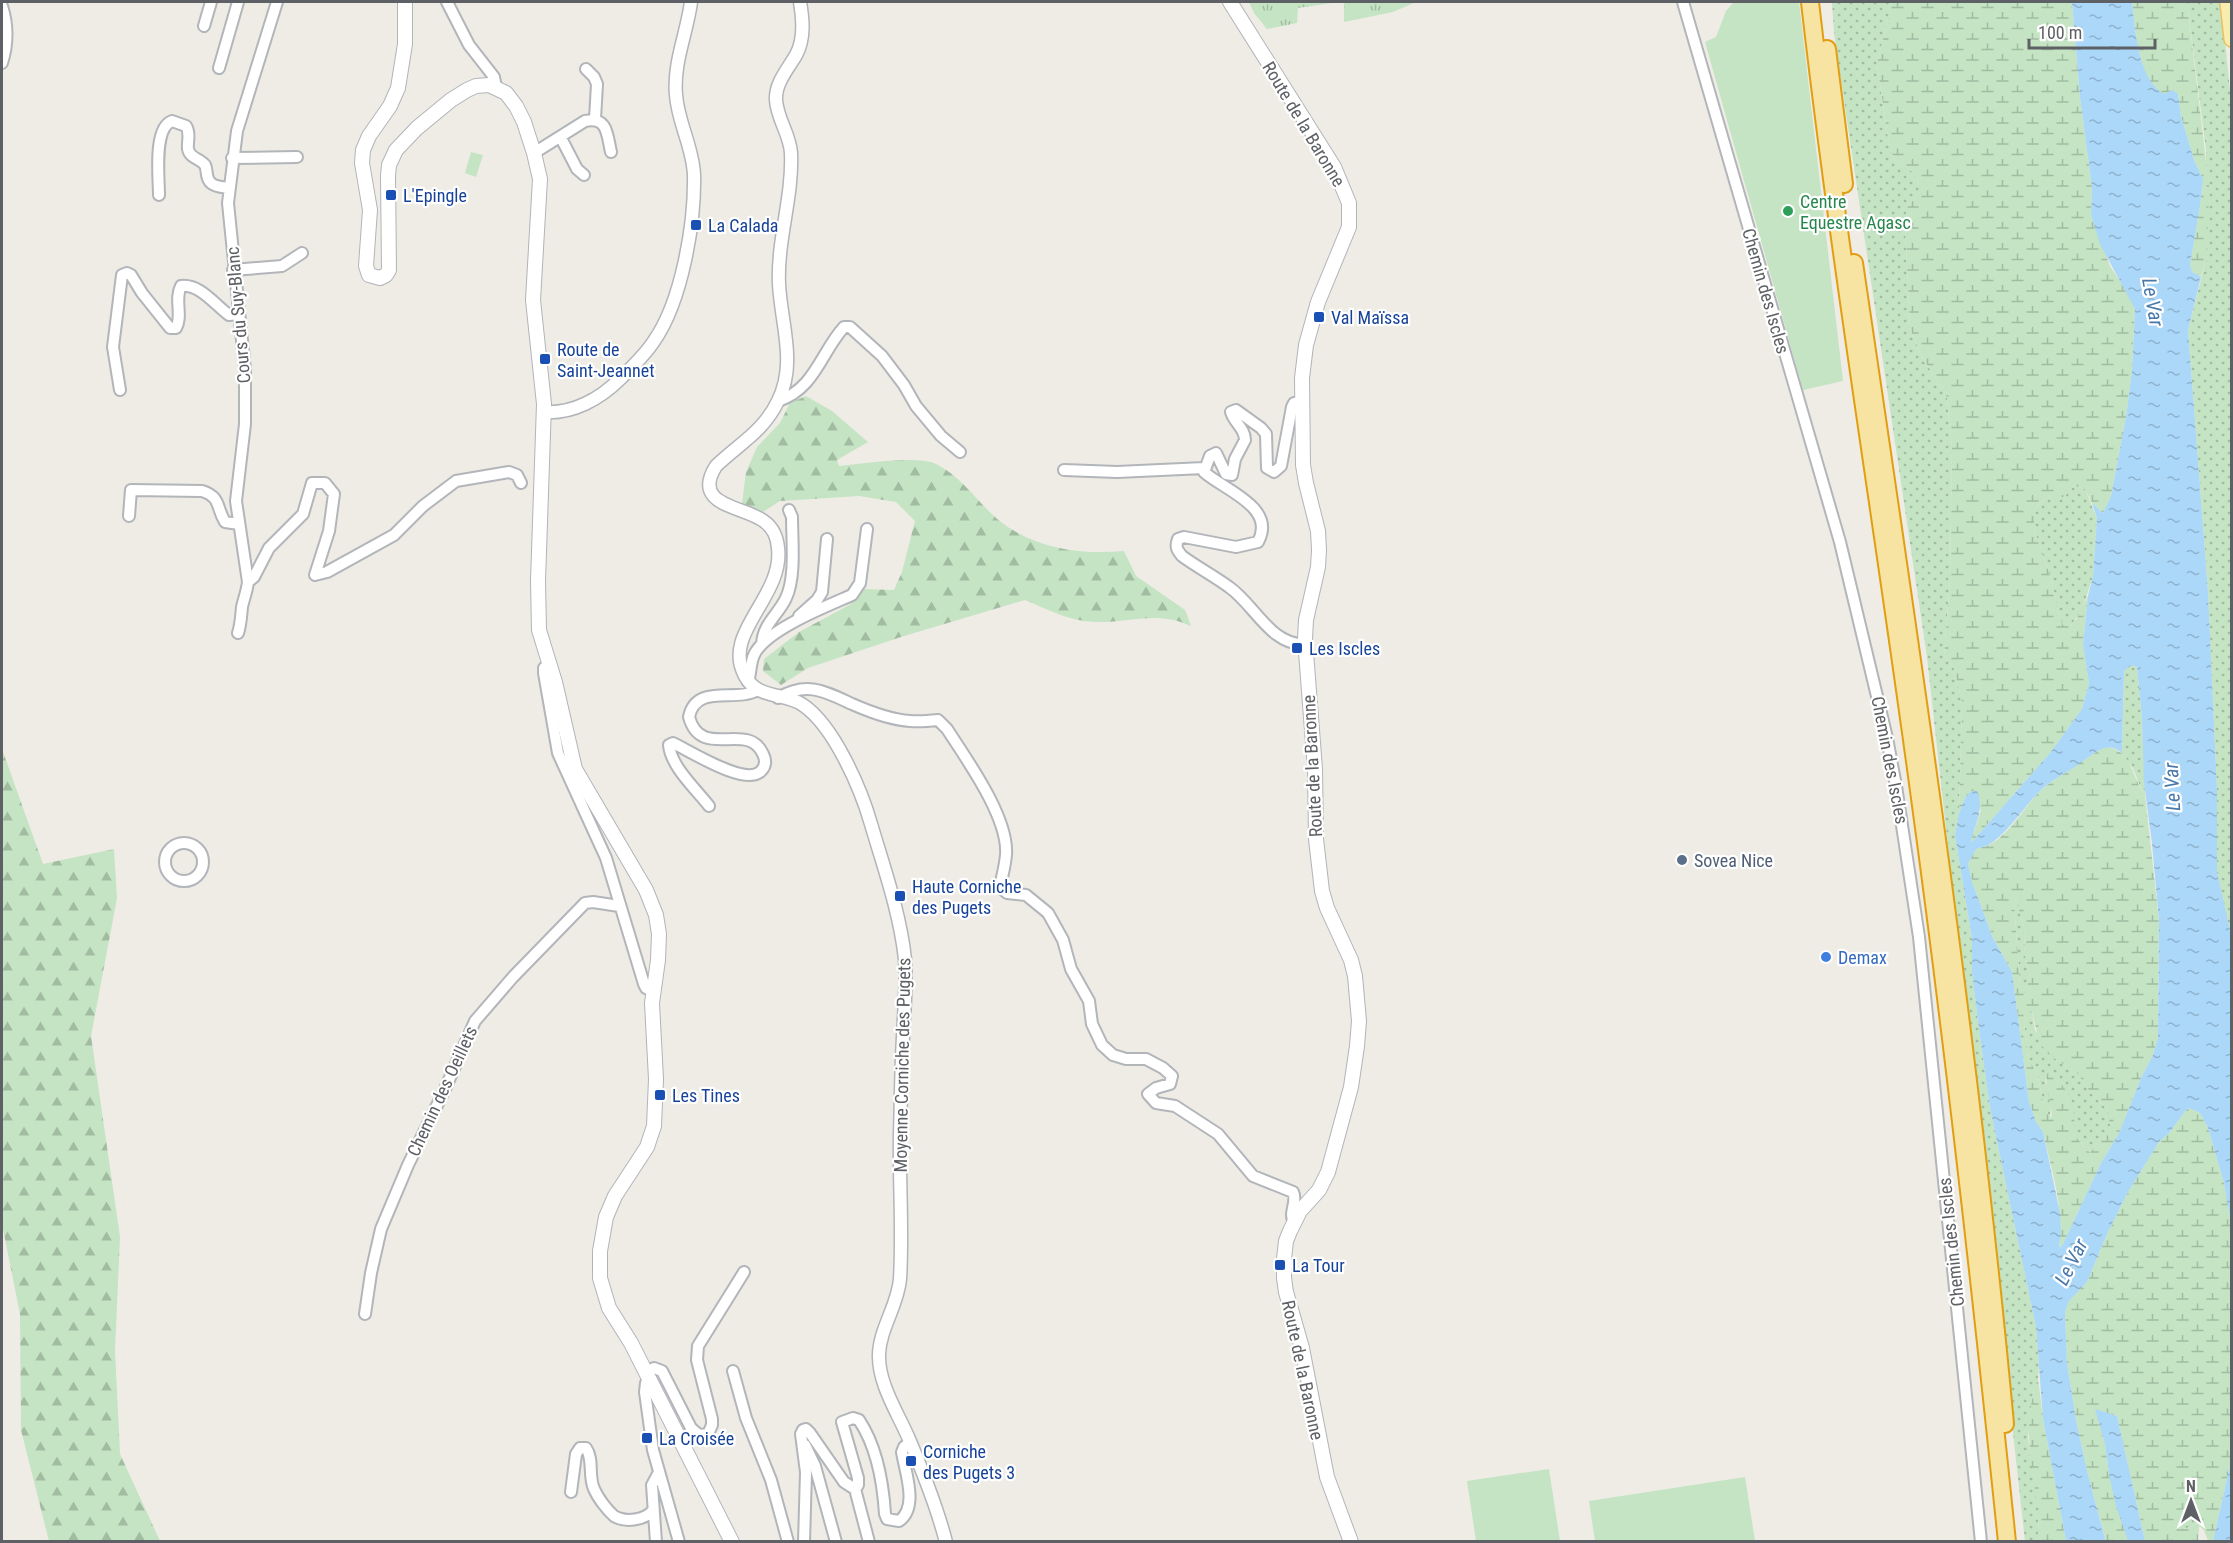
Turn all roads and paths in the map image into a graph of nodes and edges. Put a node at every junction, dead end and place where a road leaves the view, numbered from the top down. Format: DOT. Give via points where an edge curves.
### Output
graph roads {
  1 [pos="211,2"];
  2 [pos="238,2"];
  3 [pos="278,2"];
  4 [pos="405,2"];
  5 [pos="447,2"];
  6 [pos="691,2"];
  7 [pos="800,2"];
  8 [pos="1230,2"];
  9 [pos="1683,2"];
  10 [pos="1810,2"];
  11 [pos="1821,2"];
  12 [pos="2228,2"];
  13 [pos="2,6"];
  14 [pos="204,26"];
  15 [pos="2232,39"];
  16 [pos="2,63"];
  17 [pos="219,68"];
  18 [pos="586,69"];
  19 [pos="499,89"];
  20 [pos="595,119"];
  21 [pos="561,138"];
  22 [pos="611,152"];
  23 [pos="534,153"];
  24 [pos="297,157"];
  25 [pos="232,158"];
  26 [pos="584,176"];
  27 [pos="229,188"];
  28 [pos="159,195"];
  29 [pos="302,253"];
  30 [pos="234,270"];
  31 [pos="239,314"];
  32 [pos="120,390"];
  33 [pos="778,401"];
  34 [pos="1302,401"];
  35 [pos="544,412"];
  36 [pos="960,452"];
  37 [pos="1204,468"];
  38 [pos="1064,470"];
  39 [pos="521,483"];
  40 [pos="789,510"];
  41 [pos="129,516"];
  42 [pos="239,524"];
  43 [pos="867,529"];
  44 [pos="827,539"];
  45 [pos="248,582"];
  46 [pos="793,623"];
  47 [pos="238,633"];
  48 [pos="762,644"];
  49 [pos="1305,644"];
  50 [pos="549,664"];
  51 [pos="753,686"];
  52 [pos="778,698"];
  53 [pos="709,806"];
  54 [pos="620,906"];
  55 [pos="653,992"];
  56 [pos="1294,1222"];
  57 [pos="744,1272"];
  58 [pos="365,1314"];
  59 [pos="733,1371"];
  60 [pos="647,1376"];
  61 [pos="801,1440"];
  62 [pos="910,1442"];
  63 [pos="658,1472"];
  64 [pos="855,1489"];
  65 [pos="571,1492"];
  66 [pos="653,1510"];
  67 [pos="656,1542"];
  68 [pos="679,1542"];
  69 [pos="732,1542"];
  70 [pos="788,1542"];
  71 [pos="804,1542"];
  72 [pos="836,1542"];
  73 [pos="869,1542"];
  74 [pos="945,1542"];
  75 [pos="1351,1542"];
  76 [pos="1981,1542"];
  77 [pos="2007,1542"];
  78 [pos="2016,1542"];
  1 -- 14 [label="street"];
  2 -- 17 [label="street"];
  3 -- 25 [label="street, Cours du Suy-Blanc"];
  4 -- 19 [label="main road" via="405,44 396,93 362,154 370,210 366,266 371,276 383,277 389,270 388,176 396,150 457,95 476,86"];
  5 -- 19 [label="street" via="469,45"];
  6 -- 35 [label="street" via="675,96 691,150 694,203 689,243 672,304 655,341 603,394 581,406"];
  7 -- 33 [label="street" via="799,48 776,92 791,160 779,281 789,365"];
  8 -- 34 [label="main road, Route de la Baronne" via="1334,167 1349,203 1349,227 1326,278 1306,345"];
  9 -- 76 [label="street, Chemin des Iscles" via="1840,542 1889,747 1920,946"];
  10 -- 77 [label="highway" via="1841,253 1940,951"];
  11 -- 78 [label="highway" via="1953,950"];
  12 -- 15 [label="main road"];
  13 -- 16 [label="street" via="7,31"];
  18 -- 20 [label="street" via="597,84"];
  19 -- 23 [label="main road" via="512,99 521,114"];
  20 -- 21 [label="street" via="585,121"];
  20 -- 22 [label="street" via="606,130"];
  21 -- 23 [label="street"];
  21 -- 26 [label="street"];
  23 -- 35 [label="main road" via="540,187 533,300"];
  24 -- 25 [label="street"];
  25 -- 27 [label="street, Cours du Suy-Blanc"];
  27 -- 28 [label="street" via="210,182 202,162 190,155 186,126 171,121 164,127 159,144"];
  27 -- 30 [label="street, Cours du Suy-Blanc"];
  29 -- 30 [label="street" via="282,266"];
  30 -- 31 [label="street, Cours du Suy-Blanc"];
  31 -- 32 [label="street" via="230,315 189,285 180,286 178,324 170,328 131,274 122,276 113,347"];
  31 -- 42 [label="street, Cours du Suy-Blanc" via="245,370 236,501"];
  33 -- 36 [label="street" via="799,390 818,368 836,335 850,327 882,356 922,413"];
  33 -- 51 [label="street" via="761,428 716,466 710,477 718,501 759,517 777,539 775,579 748,624 740,648 741,666"];
  34 -- 37 [label="street" via="1292,407 1279,470 1267,468 1266,434 1236,410 1230,412 1245,440 1232,475 1226,474 1216,453"];
  34 -- 49 [label="main road, Route de la Baronne" via="1305,483 1319,550"];
  35 -- 50 [label="main road" via="537,608"];
  37 -- 38 [label="street"];
  37 -- 49 [label="street" via="1216,483 1251,503 1260,516 1262,536 1258,542 1236,547 1184,537 1178,539 1177,550 1230,587 1286,641"];
  39 -- 45 [label="street" via="517,475 509,472 456,481 394,535 315,575 329,531 334,494 325,483 312,483 303,514 269,548"];
  40 -- 48 [label="street" via="790,584 762,634"];
  41 -- 42 [label="street" via="132,490 202,491 217,501 225,522"];
  42 -- 45 [label="street, Cours du Suy-Blanc"];
  43 -- 46 [label="street" via="857,590"];
  44 -- 46 [label="street" via="822,592"];
  45 -- 47 [label="street, Cours du Suy-Blanc"];
  46 -- 48 [label="street"];
  48 -- 51 [label="street" via="753,656"];
  49 -- 56 [label="main road, Route de la Baronne" via="1322,891 1351,960 1359,1021 1351,1087 1328,1172"];
  50 -- 54 [label="street" via="544,673 558,753 606,858"];
  50 -- 55 [label="main road" via="578,776 646,890 656,915 659,949"];
  51 -- 52 [label="street, Moyenne Corniche des Pugets"];
  51 -- 53 [label="street" via="746,695 698,700 688,717 700,737 746,740 757,746 765,759 759,773 735,774 673,743 669,745 677,765"];
  52 -- 56 [label="street" via="801,688 814,689 909,722 938,720 947,729 1002,827 1006,853 1000,887 1007,893 1026,895 1048,913 1089,1001 1092,1024 1102,1045 1113,1055 1146,1059 1172,1076 1170,1084 1148,1094 1156,1103 1175,1106 1218,1134 1253,1176 1293,1192"];
  52 -- 62 [label="street, Moyenne Corniche des Pugets" via="796,702 812,713 848,764 870,819 901,932 906,973 900,1275 879,1353 883,1380"];
  54 -- 55 [label="street" via="644,984"];
  54 -- 58 [label="street, Chemin des Oeillets" via="585,903 475,1021 381,1229"];
  55 -- 60 [label="main road" via="654,1126 647,1147 610,1206 600,1260 602,1287 609,1308"];
  56 -- 75 [label="main road, Route de la Baronne" via="1286,1241 1286,1292 1302,1348 1327,1477"];
  57 -- 60 [label="street" via="698,1346 696,1360 712,1419 710,1432 699,1436 691,1428 662,1371 654,1368"];
  59 -- 70 [label="street"];
  60 -- 63 [label="street" via="645,1392"];
  60 -- 69 [label="main road"];
  61 -- 64 [label="street" via="802,1430 806,1429 844,1482"];
  61 -- 71 [label="street" via="806,1472"];
  61 -- 72 [label="street" via="815,1466"];
  62 -- 64 [label="street" via="902,1452 909,1490 908,1511 899,1521 892,1521 885,1514 883,1489 869,1437 859,1420 842,1422 858,1478"];
  62 -- 74 [label="street, Moyenne Corniche des Pugets"];
  63 -- 66 [label="street" via="652,1485"];
  63 -- 68 [label="street"];
  64 -- 73 [label="street"];
  65 -- 66 [label="street" via="576,1454 580,1448 586,1448 590,1481 613,1515 635,1519 648,1516"];
  66 -- 67 [label="street"];
}
